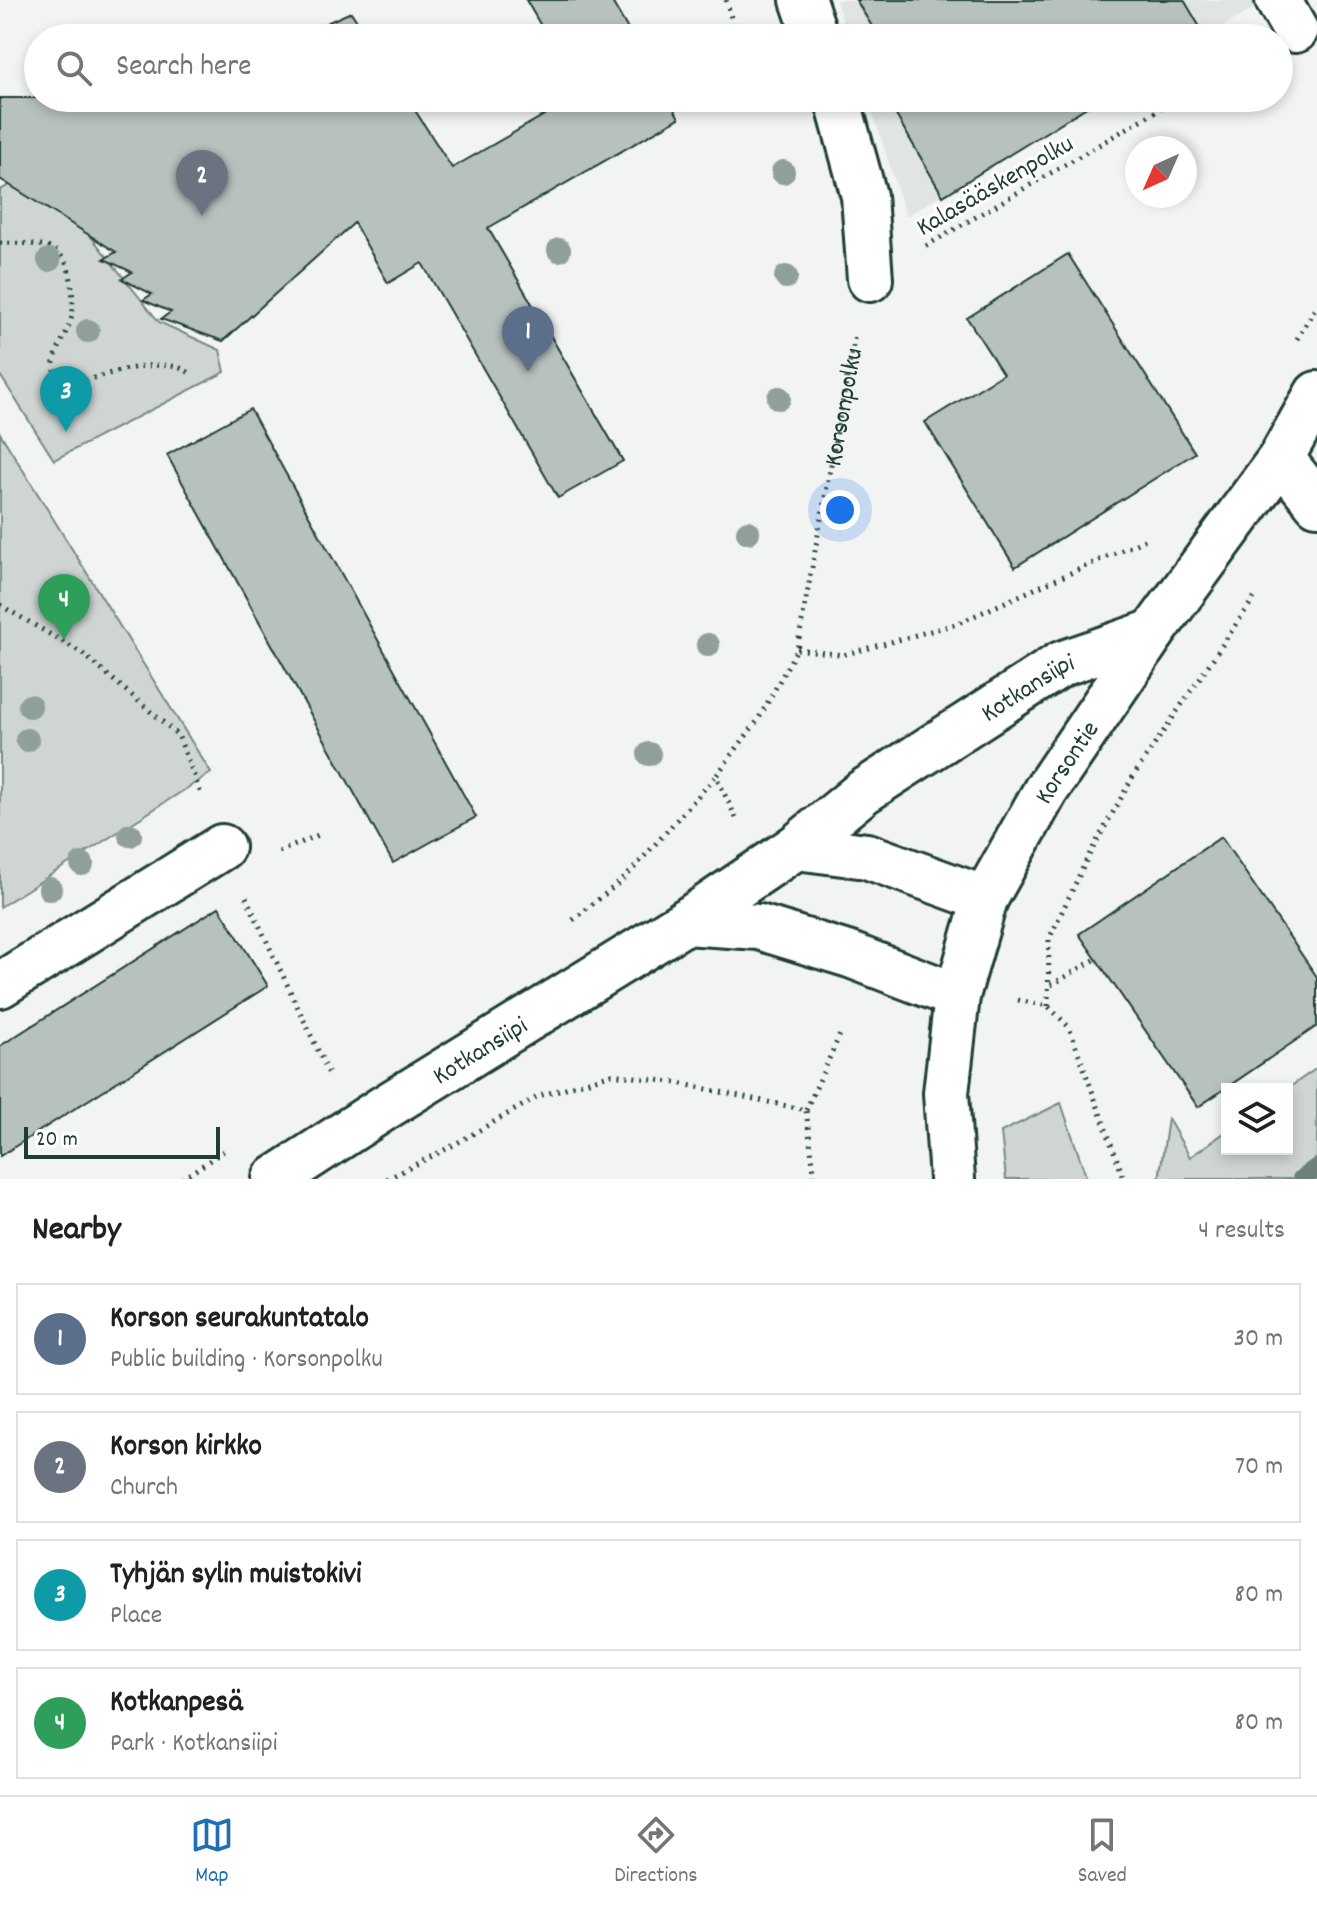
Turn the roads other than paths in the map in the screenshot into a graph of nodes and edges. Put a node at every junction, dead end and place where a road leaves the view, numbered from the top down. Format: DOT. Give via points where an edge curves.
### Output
graph roads {
  1 [pos="803,0"];
  2 [pos="811,24"];
  3 [pos="841,112"];
  4 [pos="870,279"];
  5 [pos="1317,394"];
  6 [pos="1281,458"];
  7 [pos="1317,503"];
  8 [pos="1153,632"];
  9 [pos="222,847"];
  10 [pos="796,847"];
  11 [pos="985,899"];
  12 [pos="685,922"];
  13 [pos="0,985"];
  14 [pos="957,996"];
  15 [pos="275,1179"];
  16 [pos="952,1179"];
  1 -- 2 [label="main road"];
  3 -- 4 [label="main road" via="864,196"];
  5 -- 6 [label="main road, Korsontie"];
  6 -- 7 [label="main road"];
  6 -- 8 [label="main road, Korsontie"];
  8 -- 10 [label="main road, Kotkansiipi" via="1061,664 863,792"];
  8 -- 11 [label="main road, Korsontie" via="1046,790"];
  9 -- 13 [label="main road"];
  10 -- 11 [label="main road" via="867,856"];
  10 -- 12 [label="main road, Kotkansiipi"];
  11 -- 14 [label="main road, Korsontie"];
  12 -- 14 [label="main road" via="759,927"];
  12 -- 15 [label="main road, Kotkansiipi"];
  14 -- 16 [label="main road, Korsontie" via="946,1093"];
}
